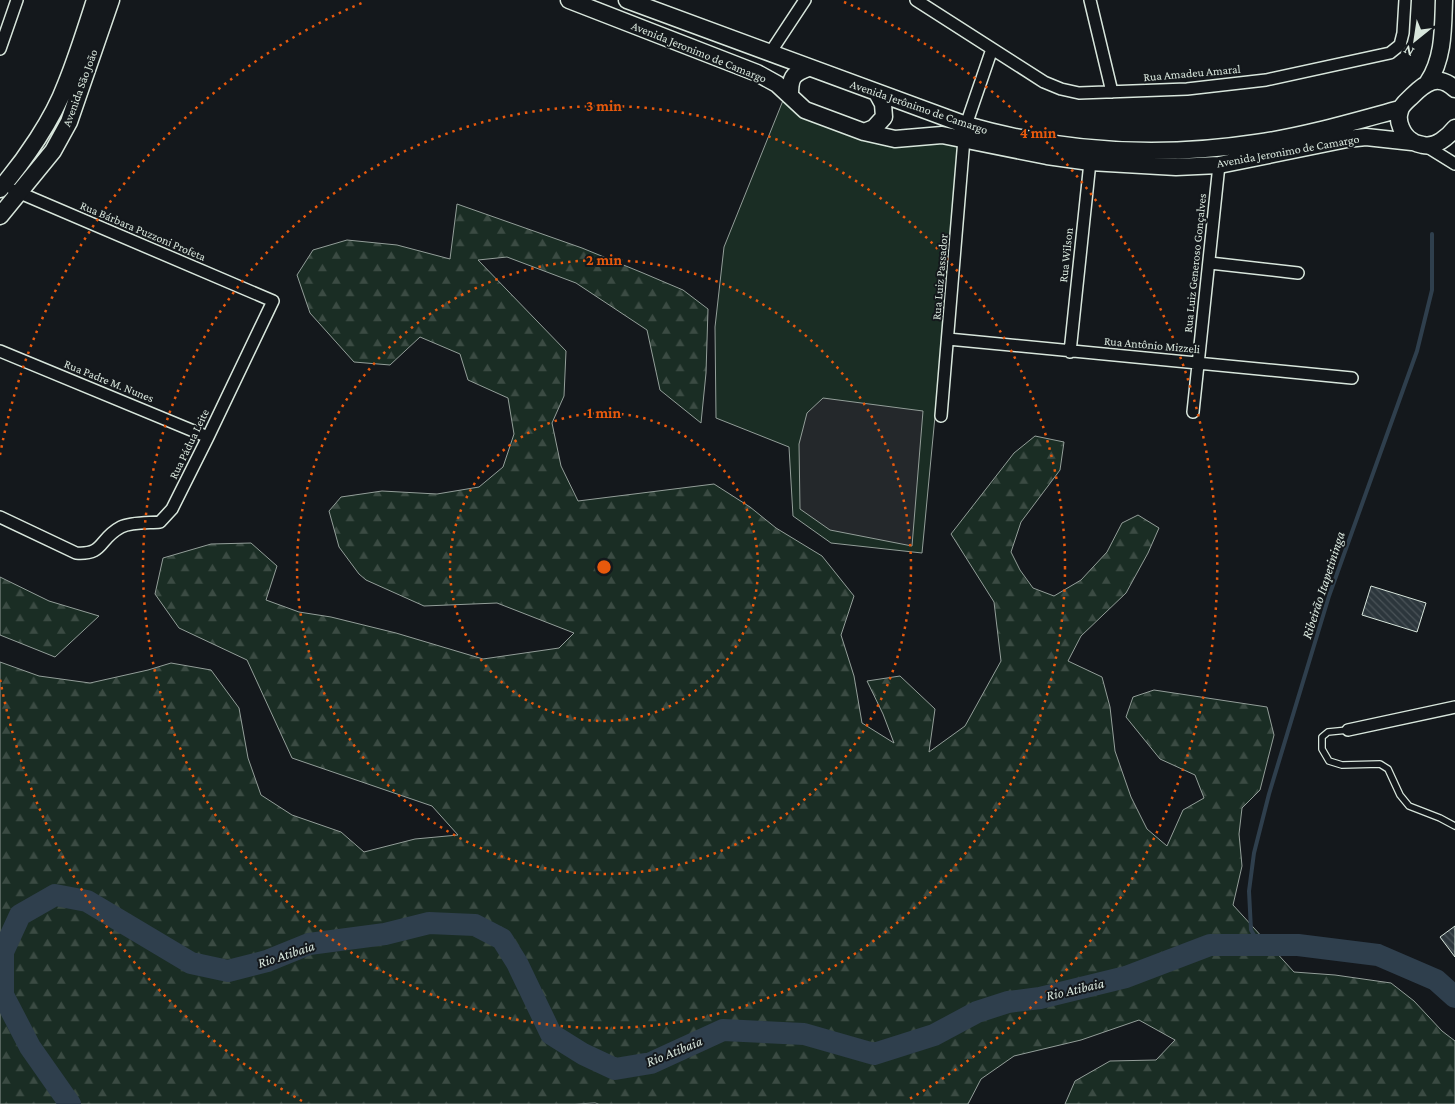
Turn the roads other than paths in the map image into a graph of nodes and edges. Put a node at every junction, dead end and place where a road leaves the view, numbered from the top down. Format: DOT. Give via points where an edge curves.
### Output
graph roads {
  1 [pos="17,0"];
  2 [pos="95,0"];
  3 [pos="112,0"];
  4 [pos="569,0"];
  5 [pos="627,0"];
  6 [pos="805,0"];
  7 [pos="916,0"];
  8 [pos="1090,0"];
  9 [pos="1405,0"];
  10 [pos="1444,0"];
  11 [pos="94,28"];
  12 [pos="1442,47"];
  13 [pos="0,49"];
  14 [pos="992,49"];
  15 [pos="770,53"];
  16 [pos="808,68"];
  17 [pos="1428,82"];
  18 [pos="1453,87"];
  19 [pos="1112,92"];
  20 [pos="877,93"];
  21 [pos="790,96"];
  22 [pos="1400,109"];
  23 [pos="864,132"];
  24 [pos="965,132"];
  25 [pos="1454,134"];
  26 [pos="1419,144"];
  27 [pos="1090,162"];
  28 [pos="1455,164"];
  29 [pos="1219,165"];
  30 [pos="1,186"];
  31 [pos="20,193"];
  32 [pos="0,216"];
  33 [pos="1210,263"];
  34 [pos="1298,273"];
  35 [pos="273,301"];
  36 [pos="948,339"];
  37 [pos="0,351"];
  38 [pos="1070,352"];
  39 [pos="1198,363"];
  40 [pos="1352,378"];
  41 [pos="1194,412"];
  42 [pos="940,416"];
  43 [pos="208,437"];
  44 [pos="0,517"];
  45 [pos="1455,707"];
  46 [pos="1348,730"];
  47 [pos="1455,826"];
  1 -- 13 [label="street"];
  2 -- 11 [label="main road, Avenida São João"];
  3 -- 11 [label="main road, Avenida São João"];
  4 -- 21 [label="main road, Avenida Jeronimo de Camargo" via="757,73"];
  5 -- 15 [label="main road, Avenida Jerônimo de Camargo"];
  6 -- 15 [label="street"];
  7 -- 14 [label="street, Rua Amadeu Amaral"];
  8 -- 19 [label="street"];
  9 -- 19 [label="street, Rua Amadeu Amaral" via="1400,45 1390,53 1266,80 1188,89"];
  10 -- 12 [label="main road"];
  11 -- 30 [label="main road, Avenida São João" via="51,117"];
  11 -- 31 [label="main road, Avenida São João" via="69,122 53,151"];
  12 -- 17 [label="main road"];
  12 -- 18 [label="main road"];
  14 -- 19 [label="street, Rua Amadeu Amaral" via="1061,89 1079,93"];
  14 -- 24 [label="street, Rua Luiz Passador"];
  15 -- 16 [label="main road, Avenida Jerônimo de Camargo"];
  16 -- 20 [label="main road, Avenida Jerônimo de Camargo"];
  16 -- 21 [label="main road" via="797,72 790,82"];
  17 -- 18 [label="main road"];
  17 -- 22 [label="main road"];
  20 -- 23 [label="main road" via="883,104 884,117 874,128"];
  20 -- 24 [label="main road, Avenida Jerônimo de Camargo"];
  21 -- 23 [label="main road, Avenida Jeronimo de Camargo" via="805,110"];
  22 -- 24 [label="main road, Avenida Jerônimo de Camargo" via="1257,143 1182,151 1078,148"];
  22 -- 26 [label="main road" via="1398,117 1403,132"];
  23 -- 24 [label="main road, Avenida Jeronimo de Camargo" via="895,139"];
  24 -- 27 [label="main road, Avenida Jeronimo de Camargo" via="1038,155"];
  24 -- 36 [label="street, Rua Luiz Passador"];
  25 -- 26 [label="main road" via="1440,142"];
  26 -- 28 [label="street"];
  26 -- 29 [label="main road, Avenida Jeronimo de Camargo" via="1366,137"];
  27 -- 29 [label="main road, Avenida Jeronimo de Camargo" via="1176,167"];
  27 -- 38 [label="street, Rua Wilson"];
  29 -- 33 [label="street, Rua Luiz Generoso Gonçalves"];
  30 -- 31 [label="street, Rua Bárbara Puzzoni Profeta"];
  31 -- 32 [label="main road, Avenida São João"];
  31 -- 35 [label="street, Rua Bárbara Puzzoni Profeta"];
  33 -- 34 [label="street"];
  33 -- 39 [label="street, Rua Luiz Generoso Gonçalves"];
  35 -- 43 [label="street, Rua Pádua Leite"];
  36 -- 38 [label="street, Rua Antônio Mizzeli"];
  36 -- 42 [label="street, Rua Luiz Passador"];
  37 -- 43 [label="street, Rua Padre M. Nunes"];
  38 -- 39 [label="street, Rua Antônio Mizzeli"];
  39 -- 40 [label="street, Rua Antônio Mizzeli"];
  39 -- 41 [label="street, Rua Luiz Generoso Gonçalves"];
  43 -- 44 [label="street, Rua Pádua Leite" via="172,509 160,522 122,526 107,536 99,549 89,554 76,553"];
  45 -- 46 [label="street"];
  46 -- 47 [label="lane" via="1328,732 1322,737 1322,749 1329,760 1342,765 1380,764 1388,769 1409,806"];
}
